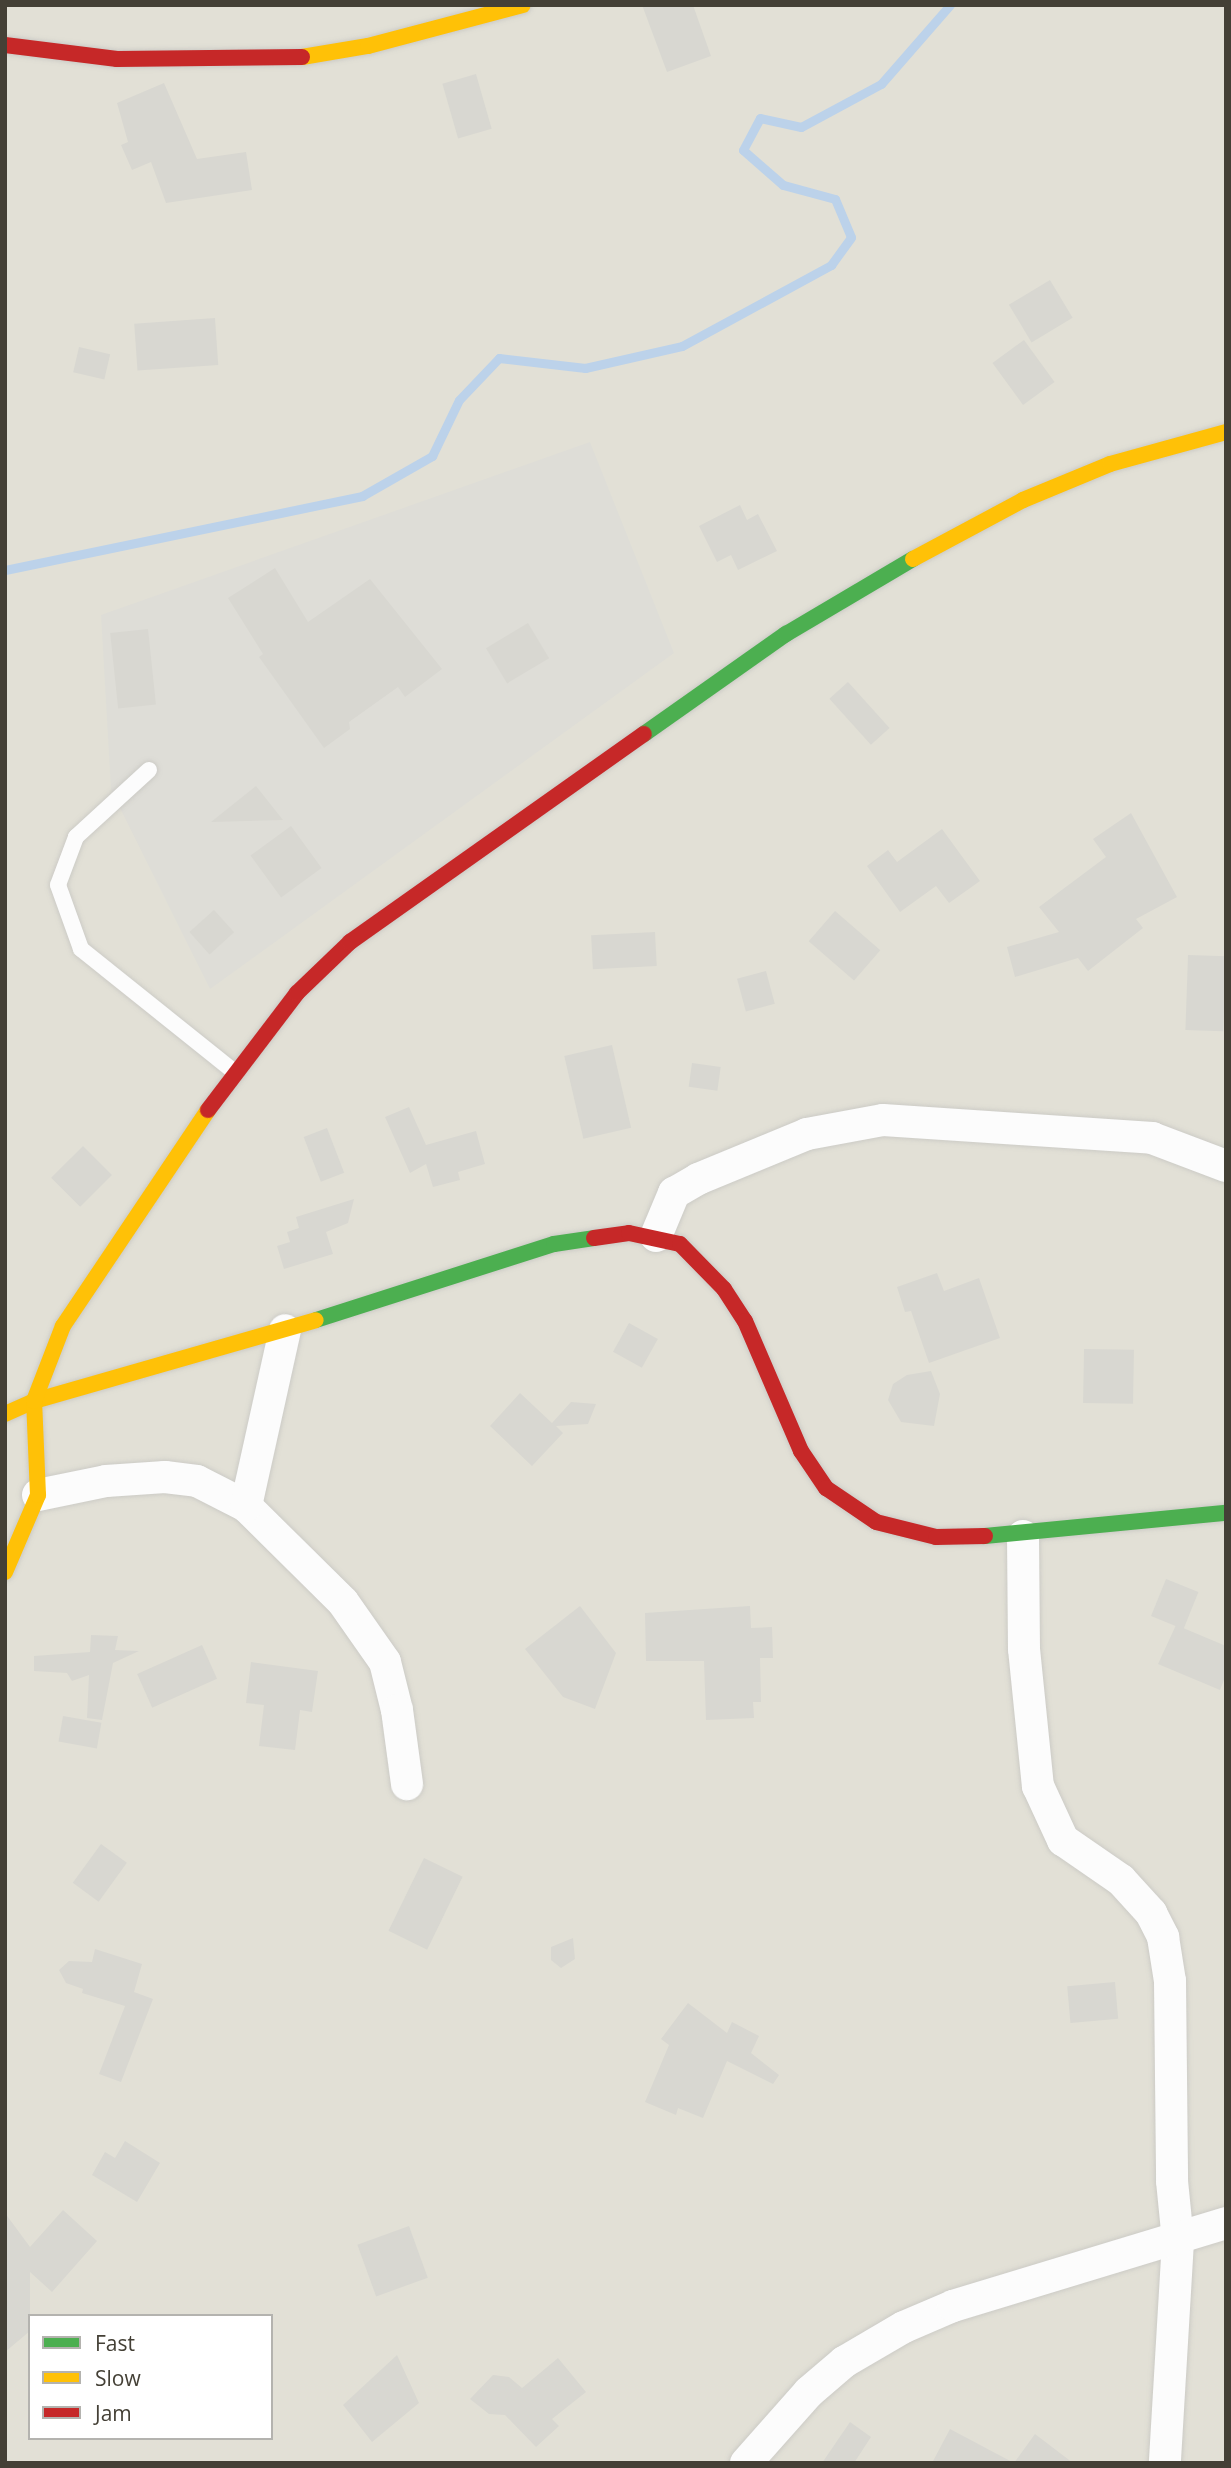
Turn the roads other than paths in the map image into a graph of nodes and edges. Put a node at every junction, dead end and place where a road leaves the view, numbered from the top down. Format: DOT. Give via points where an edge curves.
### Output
graph roads {
  1 [pos="523,5"];
  2 [pos="5,45"];
  3 [pos="1226,432"];
  4 [pos="149,770"];
  5 [pos="238,1074"];
  6 [pos="1226,1166"];
  7 [pos="656,1236"];
  8 [pos="285,1331"];
  9 [pos="34,1401"];
  10 [pos="5,1414"];
  11 [pos="38,1495"];
  12 [pos="246,1506"];
  13 [pos="1226,1513"];
  14 [pos="1023,1536"];
  15 [pos="5,1572"];
  16 [pos="407,1784"];
  17 [pos="1226,2223"];
  18 [pos="1178,2241"];
  19 [pos="746,2463"];
  20 [pos="1165,2463"];
  1 -- 2 [label="street" via="368,46 306,57 117,60"];
  3 -- 5 [label="street" via="1110,464 1023,500 786,634 350,942 297,993"];
  4 -- 5 [label="lane" via="76,837 58,885 81,950"];
  5 -- 9 [label="street" via="187,1138 64,1326"];
  6 -- 7 [label="street" via="1152,1138 992,1124 871,1121 807,1135 698,1179 674,1193"];
  7 -- 8 [label="street" via="615,1234 554,1244"];
  7 -- 14 [label="street" via="680,1244 724,1289 745,1321 801,1451 825,1488 876,1522 904,1531 936,1537"];
  8 -- 9 [label="street"];
  8 -- 12 [label="street"];
  9 -- 10 [label="street"];
  9 -- 11 [label="street"];
  11 -- 12 [label="street" via="106,1481 165,1476 197,1481"];
  11 -- 15 [label="street"];
  12 -- 16 [label="street" via="343,1602 386,1662"];
  13 -- 14 [label="street"];
  14 -- 18 [label="street" via="1024,1649 1038,1786 1063,1840 1121,1880 1151,1913 1163,1937 1173,2024 1172,2181"];
  17 -- 18 [label="street"];
  18 -- 19 [label="street" via="953,2306 904,2327 844,2362 809,2392"];
  18 -- 20 [label="street"];
}
